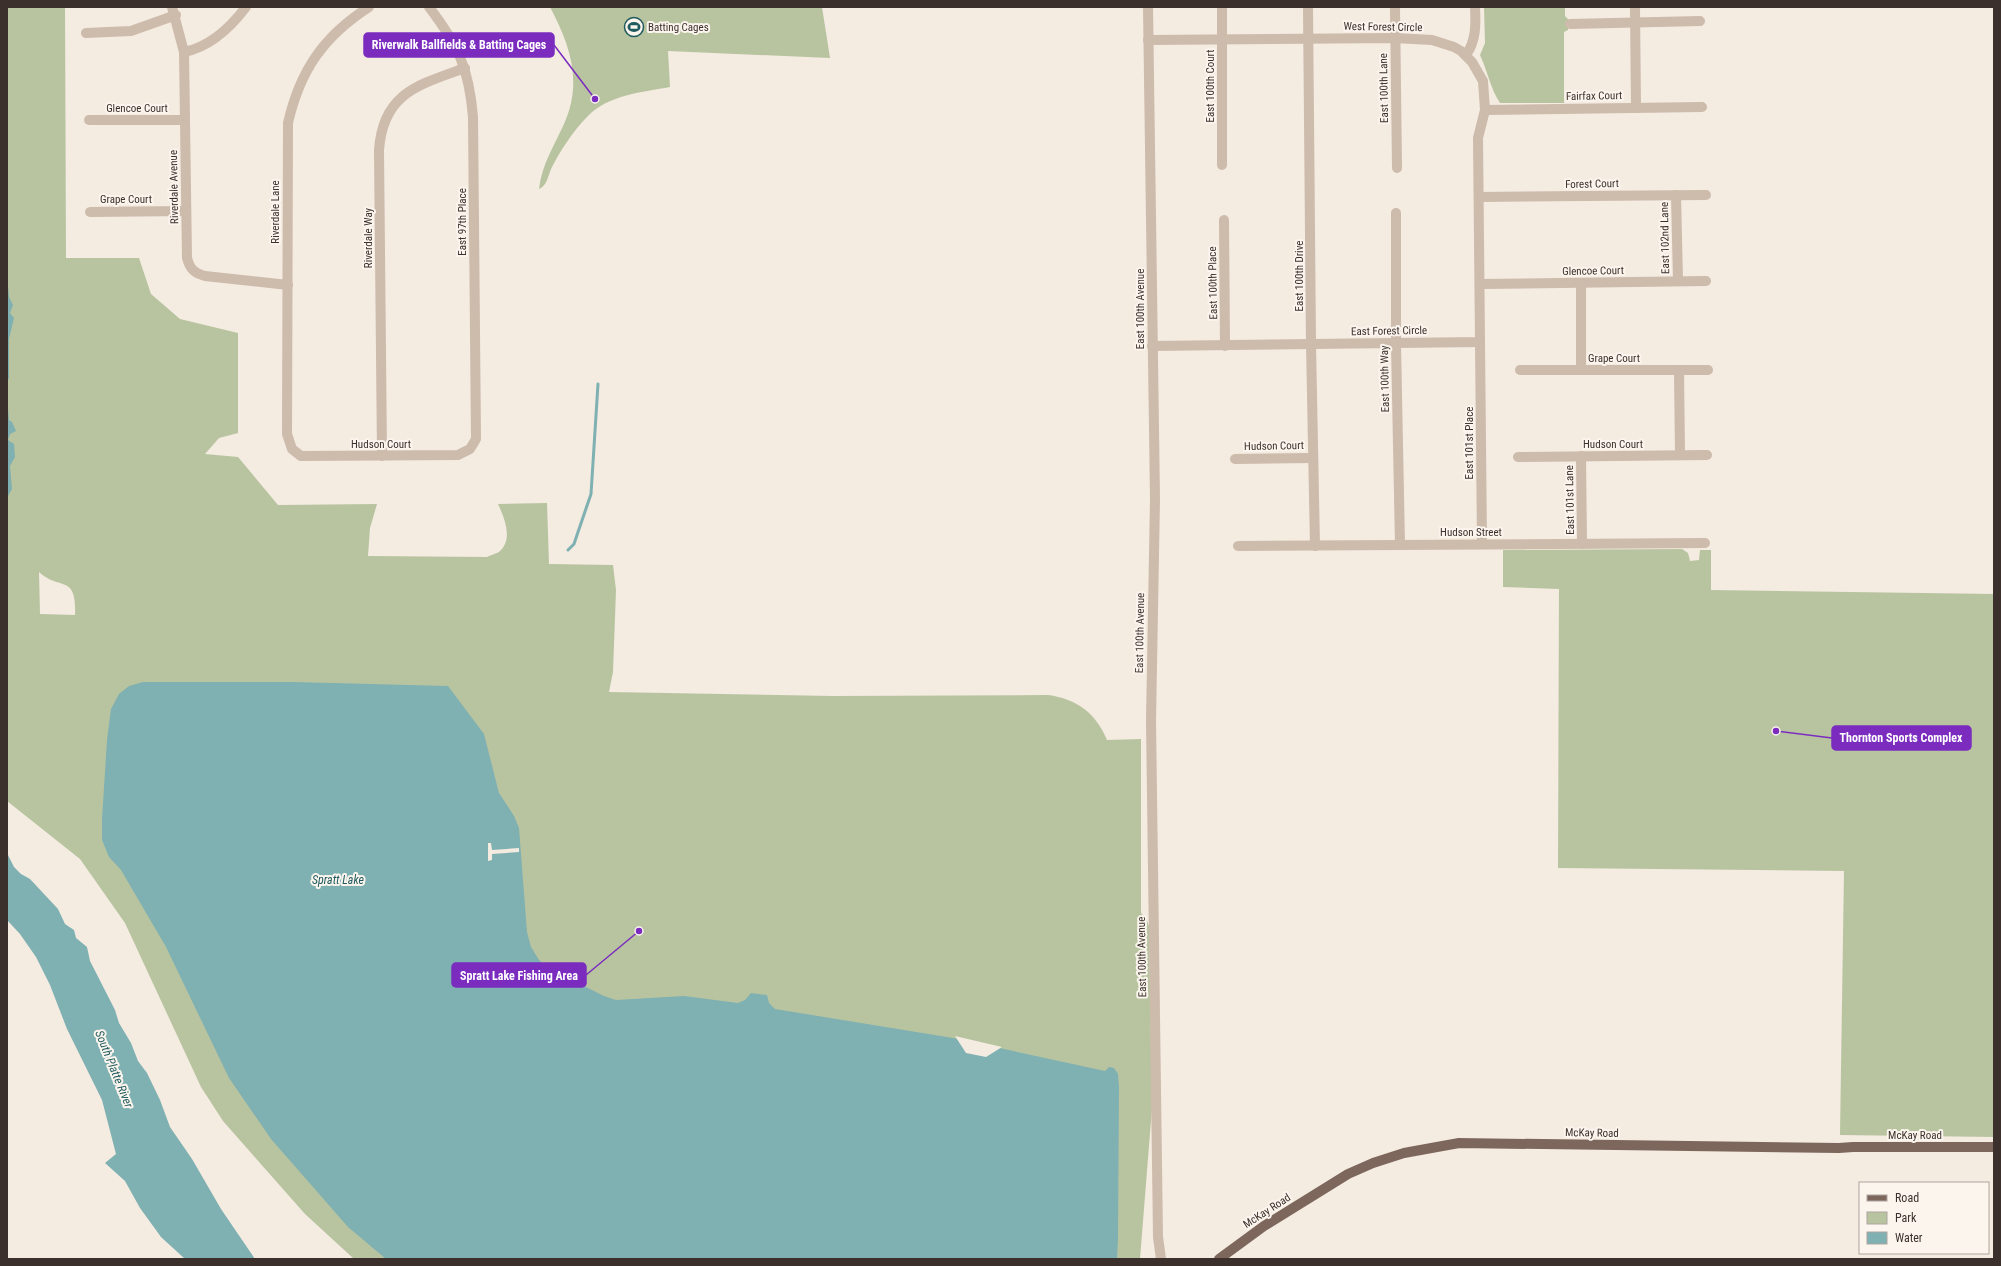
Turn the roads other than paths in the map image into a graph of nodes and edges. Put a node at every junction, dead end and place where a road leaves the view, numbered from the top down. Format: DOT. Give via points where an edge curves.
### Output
graph roads {
  1 [pos="246,7"];
  2 [pos="369,7"];
  3 [pos="429,7"];
  4 [pos="1148,7"];
  5 [pos="1222,7"];
  6 [pos="1308,7"];
  7 [pos="1394,7"];
  8 [pos="1476,7"];
  9 [pos="1635,7"];
  10 [pos="174,11"];
  11 [pos="1700,21"];
  12 [pos="1635,22"];
  13 [pos="1570,24"];
  14 [pos="86,33"];
  15 [pos="1309,38"];
  16 [pos="1395,38"];
  17 [pos="1222,39"];
  18 [pos="1148,40"];
  19 [pos="184,52"];
  20 [pos="1466,55"];
  21 [pos="465,68"];
  22 [pos="1702,107"];
  23 [pos="1636,108"];
  24 [pos="1485,110"];
  25 [pos="89,120"];
  26 [pos="185,120"];
  27 [pos="1222,165"];
  28 [pos="1397,168"];
  29 [pos="1706,194"];
  30 [pos="1676,195"];
  31 [pos="1479,197"];
  32 [pos="186,211"];
  33 [pos="90,212"];
  34 [pos="1396,213"];
  35 [pos="1224,220"];
  36 [pos="1706,281"];
  37 [pos="1678,282"];
  38 [pos="1581,283"];
  39 [pos="288,284"];
  40 [pos="1480,284"];
  41 [pos="1480,342"];
  42 [pos="1311,344"];
  43 [pos="1396,344"];
  44 [pos="1152,346"];
  45 [pos="1226,346"];
  46 [pos="1520,370"];
  47 [pos="1581,370"];
  48 [pos="1679,370"];
  49 [pos="1708,370"];
  50 [pos="290,446"];
  51 [pos="472,446"];
  52 [pos="1680,455"];
  53 [pos="1707,455"];
  54 [pos="382,456"];
  55 [pos="1581,456"];
  56 [pos="1518,457"];
  57 [pos="1313,458"];
  58 [pos="1235,459"];
  59 [pos="1705,543"];
  60 [pos="1482,544"];
  61 [pos="1582,544"];
  62 [pos="1400,545"];
  63 [pos="1238,546"];
  64 [pos="1315,546"];
  65 [pos="1994,1147"];
  66 [pos="1161,1259"];
  67 [pos="1219,1259"];
  1 -- 19 [label="street" via="216,38 197,49"];
  2 -- 39 [label="street, Riverdale Lane" via="340,28 320,50 307,69 293,104 287,138"];
  3 -- 21 [label="street, East 97th Place" via="454,43"];
  4 -- 18 [label="street, East 100th Avenue"];
  5 -- 17 [label="street, East 100th Court"];
  6 -- 15 [label="street, East 100th Drive"];
  7 -- 16 [label="street, East 100th Lane"];
  8 -- 20 [label="street" via="1474,38"];
  9 -- 12 [label="street"];
  10 -- 14 [label="street" via="131,31"];
  10 -- 19 [label="street, Riverdale Avenue"];
  11 -- 12 [label="street"];
  12 -- 13 [label="street"];
  12 -- 23 [label="street"];
  15 -- 16 [label="street, West Forest Circle"];
  15 -- 17 [label="street, West Forest Circle"];
  15 -- 42 [label="street, East 100th Drive"];
  16 -- 20 [label="street, West Forest Circle" via="1432,40 1454,47"];
  16 -- 28 [label="street, East 100th Lane"];
  17 -- 18 [label="street, West Forest Circle"];
  17 -- 27 [label="street, East 100th Court"];
  18 -- 44 [label="street, East 100th Avenue"];
  19 -- 26 [label="street, Riverdale Avenue"];
  20 -- 24 [label="street, West Forest Circle" via="1482,81"];
  21 -- 51 [label="street, East 97th Place" via="474,116 476,434"];
  21 -- 54 [label="street, Riverdale Way" via="407,91 392,106 381,131 379,150"];
  22 -- 23 [label="street, Fairfax Court"];
  23 -- 24 [label="street, Fairfax Court"];
  24 -- 31 [label="street, West Forest Circle" via="1478,138"];
  25 -- 26 [label="street, Glencoe Court"];
  26 -- 32 [label="street, Riverdale Avenue"];
  29 -- 30 [label="street, Forest Court"];
  30 -- 31 [label="street, Forest Court"];
  30 -- 37 [label="street, East 102nd Lane"];
  31 -- 40 [label="street"];
  32 -- 33 [label="street, Grape Court"];
  32 -- 39 [label="street, Riverdale Avenue" via="187,258 194,272 205,276"];
  34 -- 43 [label="street, East 100th Way"];
  35 -- 45 [label="street, East 100th Place"];
  36 -- 37 [label="street, Glencoe Court"];
  37 -- 38 [label="street, Glencoe Court"];
  38 -- 40 [label="street, Glencoe Court"];
  38 -- 47 [label="street"];
  39 -- 50 [label="street, Riverdale Lane" via="287,434"];
  40 -- 41 [label="street"];
  41 -- 43 [label="street, East Forest Circle"];
  41 -- 60 [label="street, East 101st Place"];
  42 -- 43 [label="street, East Forest Circle"];
  42 -- 45 [label="street, East Forest Circle"];
  42 -- 57 [label="street, East 100th Drive"];
  43 -- 62 [label="street, East 100th Way"];
  44 -- 45 [label="street, East Forest Circle"];
  44 -- 66 [label="street, East 100th Avenue" via="1155,499 1151,721 1158,1237"];
  46 -- 47 [label="street, Grape Court"];
  47 -- 48 [label="street, Grape Court"];
  48 -- 49 [label="street, Grape Court"];
  48 -- 52 [label="street"];
  50 -- 54 [label="street, Hudson Court" via="297,454 305,456"];
  51 -- 54 [label="street, Hudson Court" via="462,455"];
  52 -- 53 [label="street, Hudson Court"];
  52 -- 55 [label="street, Hudson Court"];
  55 -- 56 [label="street, Hudson Court"];
  55 -- 61 [label="street, East 101st Lane"];
  57 -- 58 [label="street, Hudson Court"];
  57 -- 64 [label="street, East 100th Drive"];
  59 -- 61 [label="street, Hudson Street"];
  60 -- 61 [label="street, Hudson Street"];
  60 -- 62 [label="street, Hudson Street"];
  62 -- 64 [label="street, Hudson Street"];
  63 -- 64 [label="street, Hudson Street"];
  65 -- 67 [label="main road, McKay Road" via="1839,1148 1459,1143 1404,1153 1348,1174 1264,1226"];
}
